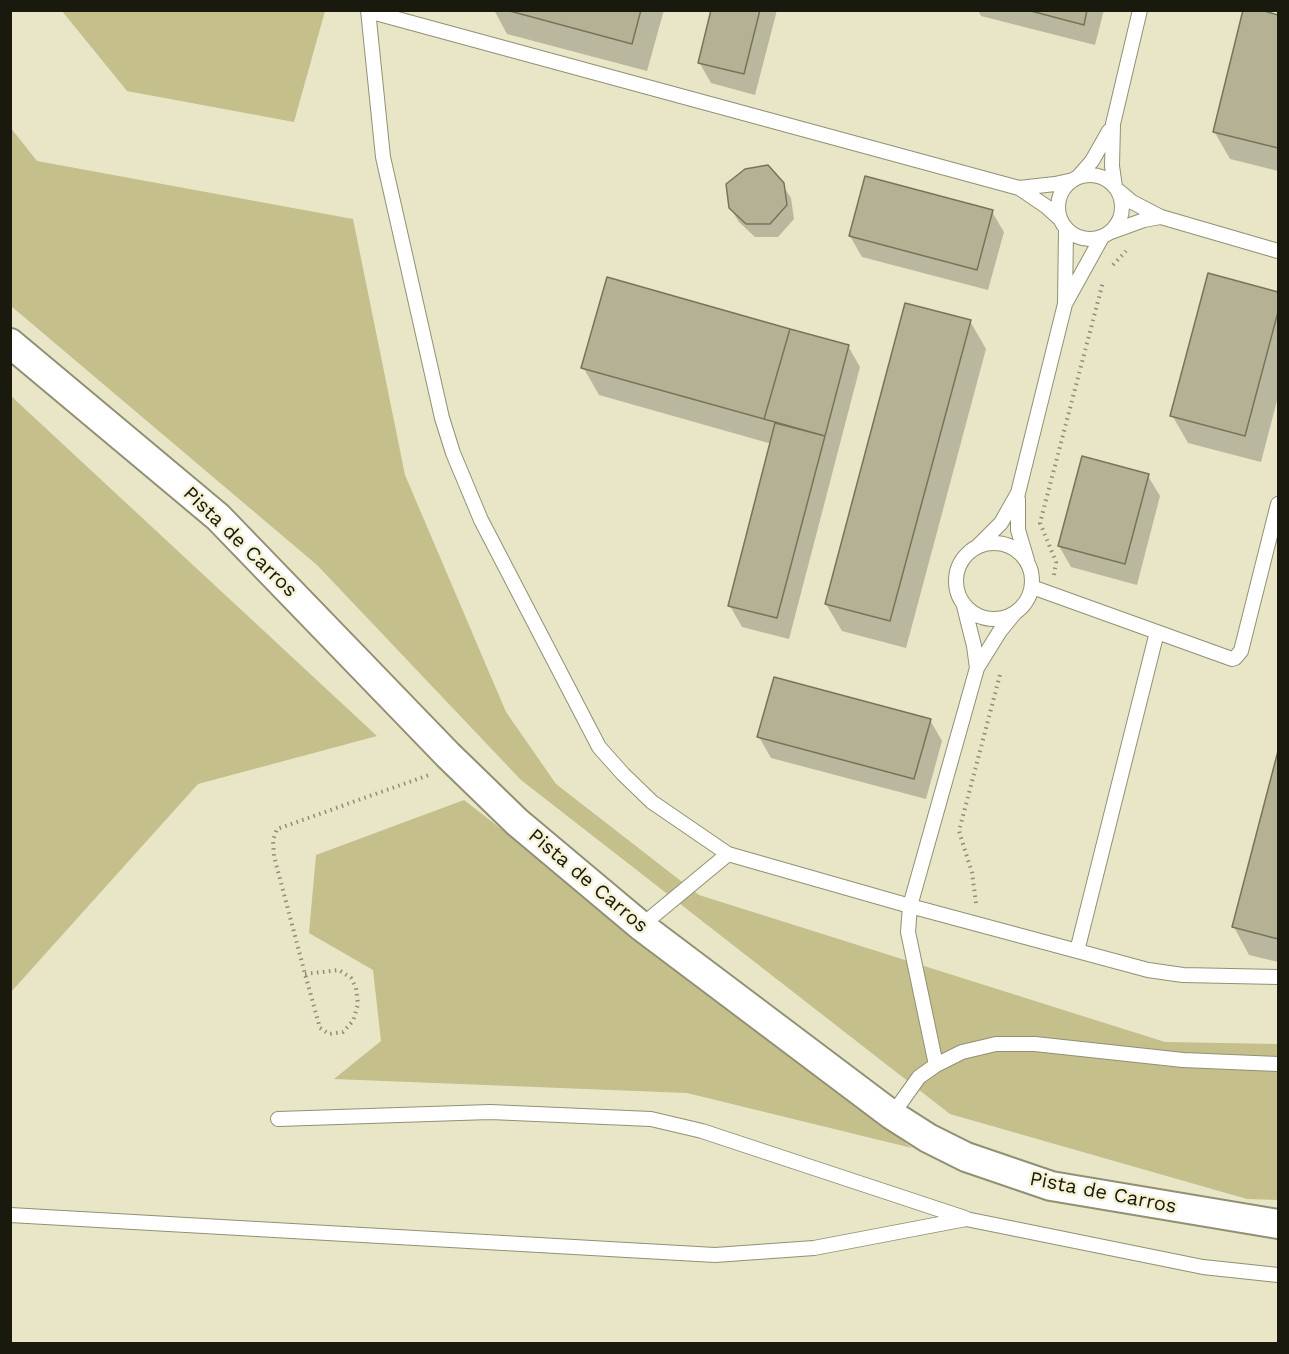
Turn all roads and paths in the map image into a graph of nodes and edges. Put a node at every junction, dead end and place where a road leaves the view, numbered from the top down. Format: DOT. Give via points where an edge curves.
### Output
graph roads {
  1 [pos="368,11"];
  2 [pos="1141,13"];
  3 [pos="417,17"];
  4 [pos="1113,123"];
  5 [pos="1076,178"];
  6 [pos="1019,188"];
  7 [pos="1117,189"];
  8 [pos="1161,217"];
  9 [pos="1063,223"];
  10 [pos="1106,234"];
  11 [pos="1278,250"];
  12 [pos="1065,304"];
  13 [pos="10,343"];
  14 [pos="1018,493"];
  15 [pos="1278,504"];
  16 [pos="977,547"];
  17 [pos="1028,565"];
  18 [pos="1032,587"];
  19 [pos="964,604"];
  20 [pos="1014,614"];
  21 [pos="1157,632"];
  22 [pos="977,668"];
  23 [pos="448,755"];
  24 [pos="728,854"];
  25 [pos="910,906"];
  26 [pos="641,926"];
  27 [pos="1077,951"];
  28 [pos="305,974"];
  29 [pos="1278,977"];
  30 [pos="1278,1064"];
  31 [pos="936,1065"];
  32 [pos="892,1115"];
  33 [pos="278,1119"];
  34 [pos="10,1215"];
  35 [pos="966,1219"];
  36 [pos="1278,1224"];
  37 [pos="1278,1275"];
  1 -- 3 [label="lane"];
  1 -- 24 [label="lane" via="383,157 442,418 465,485 599,747 652,802"];
  2 -- 4 [label="lane"];
  3 -- 6 [label="lane"];
  4 -- 5 [label="lane" via="1092,160"];
  4 -- 7 [label="lane" via="1112,166"];
  5 -- 6 [label="lane"];
  5 -- 7 [label="lane" via="1102,177"];
  5 -- 9 [label="lane" via="1061,192 1058,201"];
  6 -- 9 [label="lane"];
  7 -- 8 [label="lane"];
  7 -- 10 [label="lane" via="1121,215"];
  8 -- 10 [label="lane"];
  8 -- 11 [label="lane"];
  9 -- 10 [label="lane" via="1082,238"];
  9 -- 12 [label="lane"];
  10 -- 12 [label="lane"];
  12 -- 14 [label="lane"];
  13 -- 23 [label="street, Pista de Carros" via="218,517"];
  14 -- 16 [label="lane" via="1001,523"];
  14 -- 17 [label="lane" via="1018,530"];
  15 -- 21 [label="lane" via="1240,654 1232,659"];
  16 -- 17 [label="lane" via="1000,543 1022,555"];
  16 -- 19 [label="lane" via="962,561 956,579"];
  17 -- 18 [label="lane"];
  18 -- 20 [label="lane"];
  18 -- 21 [label="lane"];
  19 -- 20 [label="lane" via="982,617"];
  19 -- 22 [label="lane"];
  20 -- 22 [label="lane"];
  21 -- 27 [label="lane"];
  22 -- 25 [label="lane"];
  23 -- 26 [label="street, Pista de Carros" via="517,822"];
  23 -- 28 [label="path" via="434,773 277,829 274,856"];
  24 -- 25 [label="lane"];
  24 -- 26 [label="lane"];
  25 -- 27 [label="lane"];
  25 -- 31 [label="lane" via="908,932"];
  26 -- 32 [label="street, Pista de Carros"];
  27 -- 29 [label="lane" via="1165,973"];
  28 -- 28 [label="path" via="320,1028 329,1034 343,1032 353,1021 358,1004 351,978 339,970"];
  30 -- 31 [label="lane" via="996,1044 962,1052"];
  31 -- 32 [label="lane" via="920,1077"];
  32 -- 36 [label="street, Pista de Carros" via="966,1157 1052,1186"];
  33 -- 35 [label="lane" via="490,1112 651,1119 702,1131"];
  34 -- 35 [label="lane" via="715,1255 814,1248"];
  35 -- 37 [label="lane" via="1203,1267"];
}
